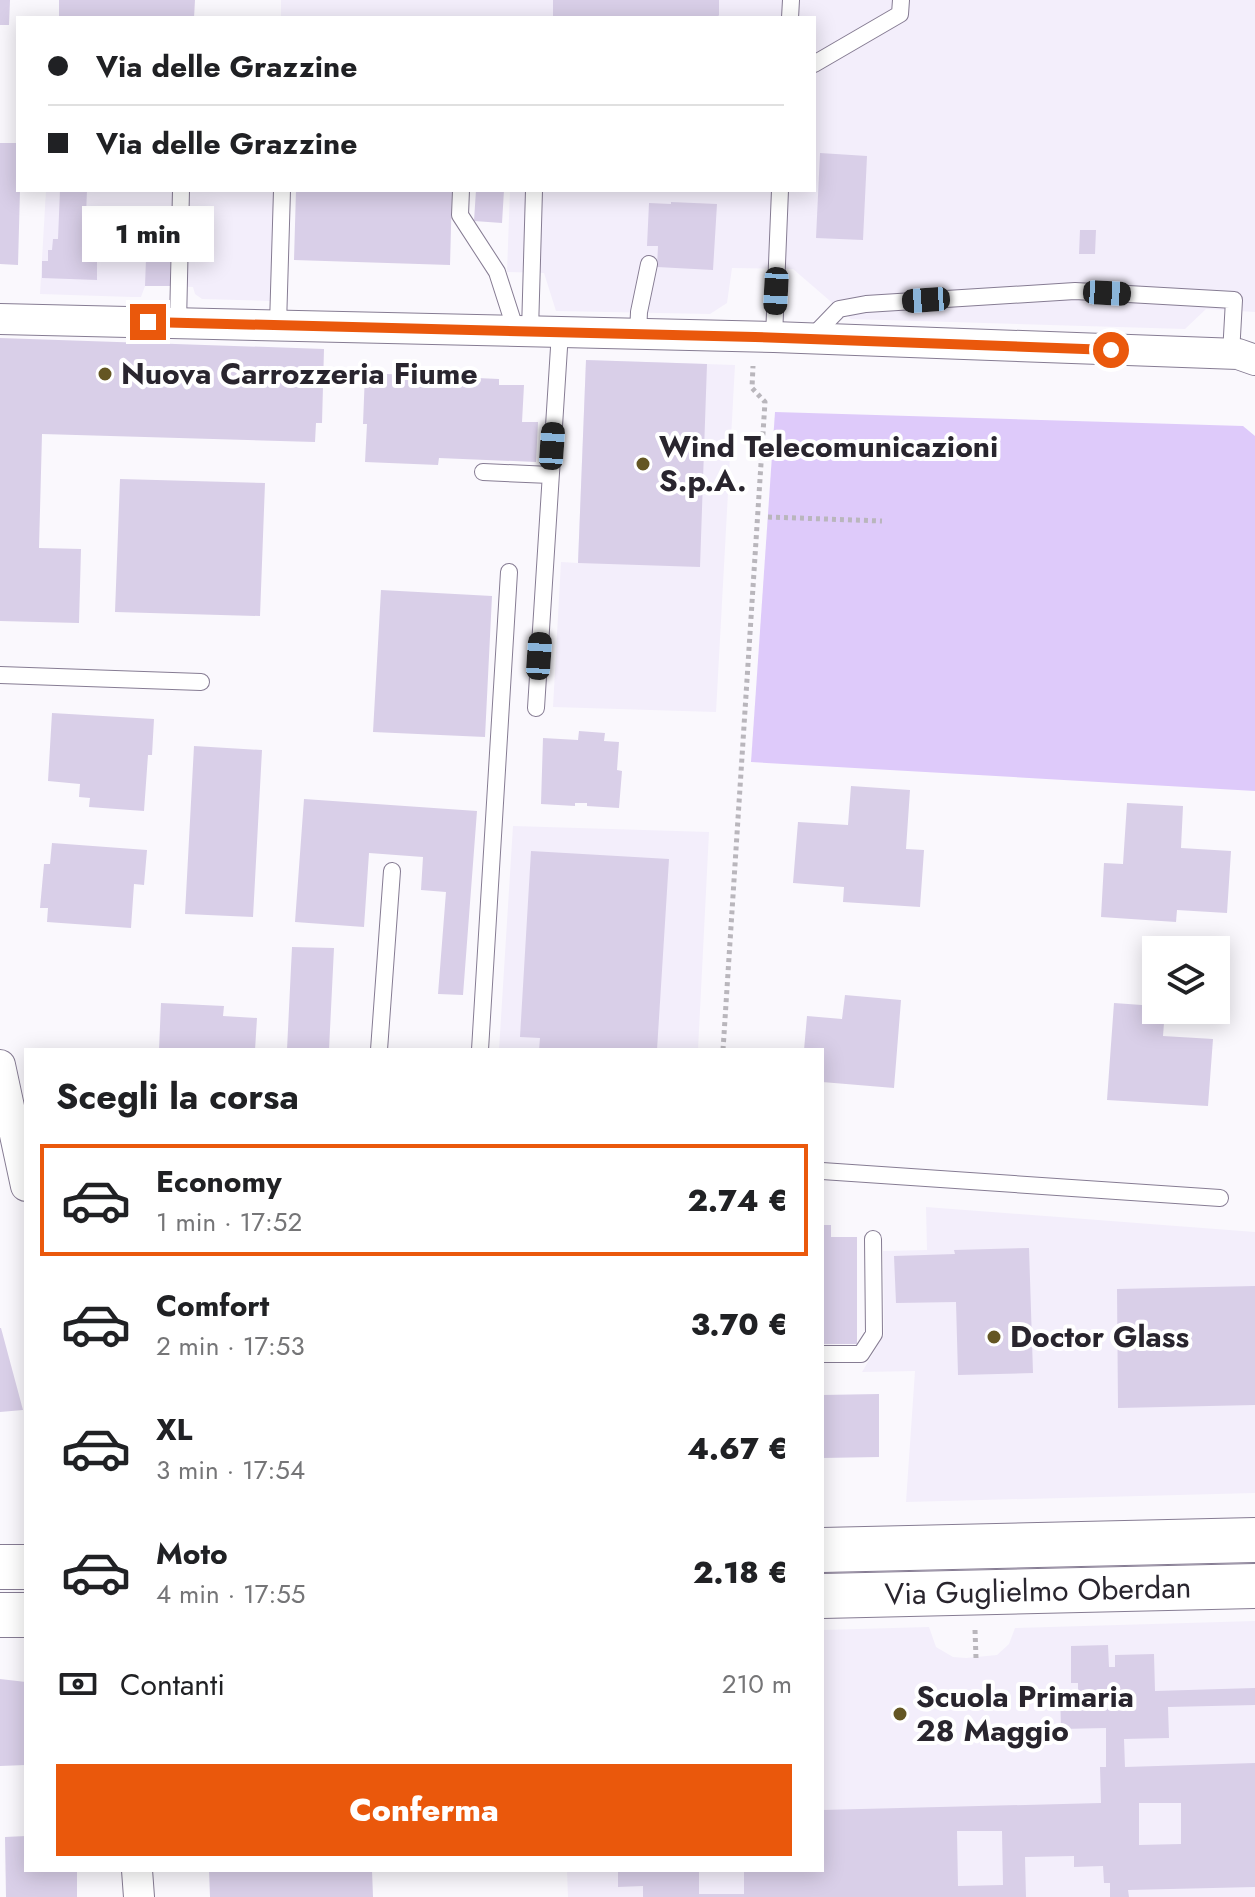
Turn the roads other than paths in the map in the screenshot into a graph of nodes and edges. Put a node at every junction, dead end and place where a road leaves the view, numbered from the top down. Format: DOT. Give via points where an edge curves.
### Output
graph roads {
  1 [pos="901,0"];
  2 [pos="816,63"];
  3 [pos="181,192"];
  4 [pos="282,192"];
  5 [pos="461,192"];
  6 [pos="534,192"];
  7 [pos="780,192"];
  8 [pos="649,264"];
  9 [pos="0,319"];
  10 [pos="178,323"];
  11 [pos="278,325"];
  12 [pos="535,331"];
  13 [pos="638,334"];
  14 [pos="765,337"];
  15 [pos="811,339"];
  16 [pos="1243,357"];
  17 [pos="483,472"];
  18 [pos="550,475"];
  19 [pos="509,572"];
  20 [pos="0,675"];
  21 [pos="201,682"];
  22 [pos="536,708"];
  23 [pos="392,871"];
  24 [pos="379,1048"];
  25 [pos="480,1048"];
  26 [pos="0,1065"];
  27 [pos="21,1137"];
  28 [pos="24,1166"];
  29 [pos="824,1171"];
  30 [pos="1220,1198"];
  31 [pos="873,1239"];
  32 [pos="824,1354"];
  33 [pos="1255,1540"];
  34 [pos="824,1550"];
  35 [pos="0,1567"];
  36 [pos="24,1567"];
  37 [pos="1255,1586"];
  38 [pos="824,1596"];
  39 [pos="0,1615"];
  40 [pos="24,1615"];
  41 [pos="137,1872"];
  42 [pos="139,1897"];
  1 -- 2 [label="lane" via="900,14"];
  3 -- 10 [label="lane"];
  4 -- 11 [label="lane"];
  5 -- 12 [label="lane" via="460,215"];
  6 -- 12 [label="lane"];
  7 -- 14 [label="lane"];
  8 -- 13 [label="lane"];
  9 -- 10 [label="street"];
  10 -- 11 [label="street"];
  11 -- 12 [label="street"];
  12 -- 13 [label="street"];
  12 -- 18 [label="lane"];
  13 -- 14 [label="street"];
  14 -- 15 [label="street"];
  15 -- 16 [label="street"];
  15 -- 16 [label="lane" via="839,309 866,304 1075,291 1234,300"];
  17 -- 18 [label="lane"];
  18 -- 22 [label="lane"];
  19 -- 25 [label="lane"];
  20 -- 21 [label="lane"];
  23 -- 24 [label="lane"];
  26 -- 27 [label="street"];
  27 -- 28 [label="street"];
  29 -- 30 [label="lane"];
  31 -- 32 [label="lane" via="874,1334 861,1354"];
  33 -- 34 [label="main road, Via Guglielmo Oberdan"];
  35 -- 36 [label="main road"];
  37 -- 38 [label="main road, Via Guglielmo Oberdan"];
  39 -- 40 [label="main road"];
  41 -- 42 [label="street"];
}
